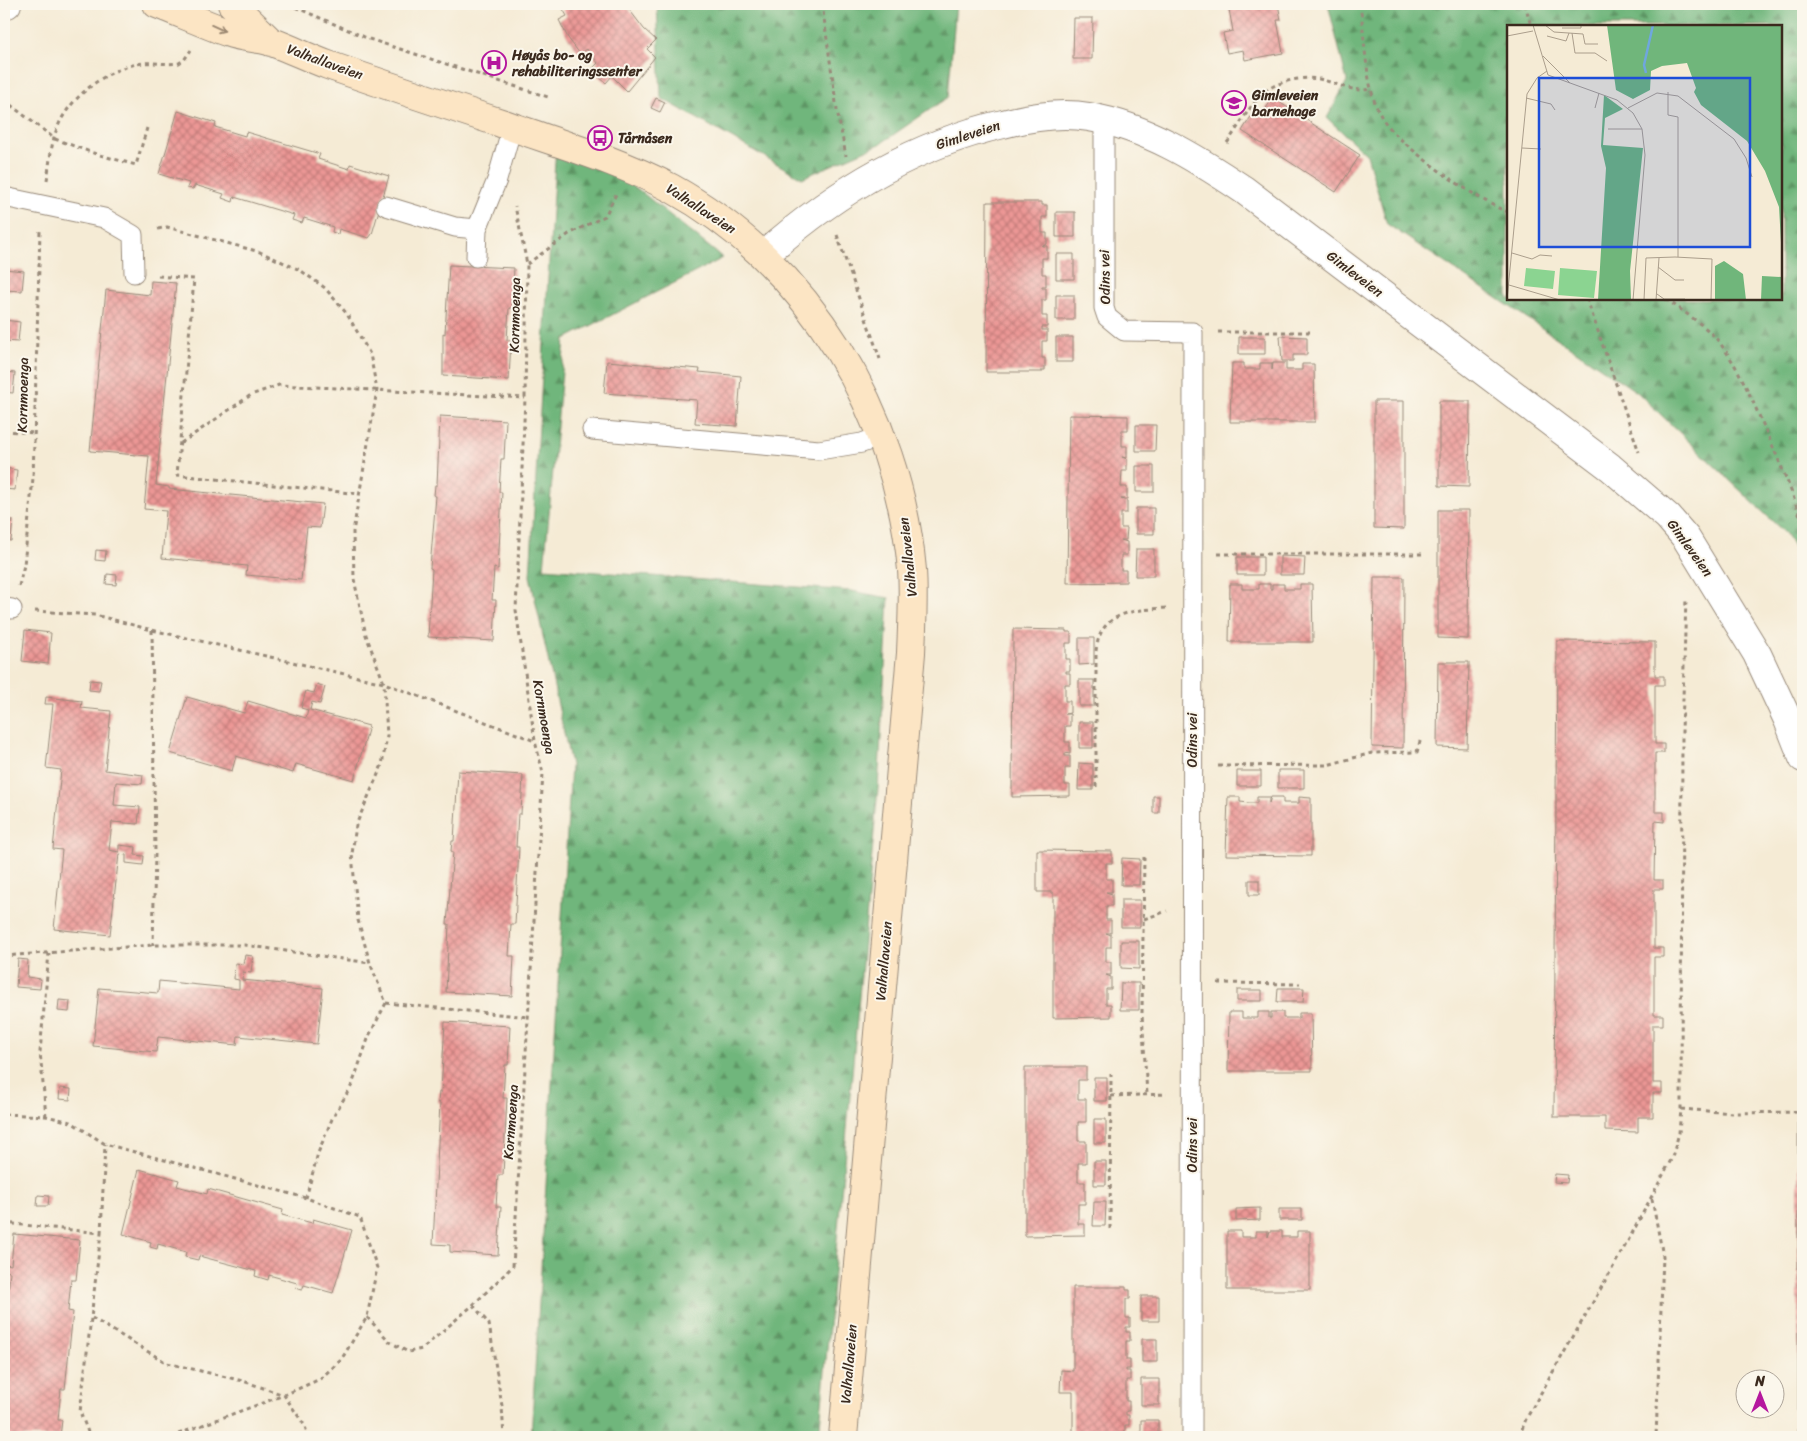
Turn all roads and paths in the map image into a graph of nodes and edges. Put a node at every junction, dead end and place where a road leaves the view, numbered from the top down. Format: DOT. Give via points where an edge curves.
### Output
graph roads {
  1 [pos="157,4"];
  2 [pos="232,4"];
  3 [pos="288,4"];
  4 [pos="822,4"];
  5 [pos="1360,4"];
  6 [pos="1525,4"];
  7 [pos="1531,25"];
  8 [pos="271,42"];
  9 [pos="194,43"];
  10 [pos="1371,89"];
  11 [pos="548,98"];
  12 [pos="4,100"];
  13 [pos="1104,120"];
  14 [pos="512,127"];
  15 [pos="147,128"];
  16 [pos="653,135"];
  17 [pos="55,140"];
  18 [pos="650,142"];
  19 [pos="1210,167"];
  20 [pos="497,180"];
  21 [pos="857,187"];
  22 [pos="618,189"];
  23 [pos="4,197"];
  24 [pos="41,206"];
  25 [pos="386,206"];
  26 [pos="1507,211"];
  27 [pos="477,229"];
  28 [pos="835,229"];
  29 [pos="133,235"];
  30 [pos="764,255"];
  31 [pos="476,257"];
  32 [pos="527,264"];
  33 [pos="134,274"];
  34 [pos="1587,300"];
  35 [pos="1667,300"];
  36 [pos="1193,332"];
  37 [pos="1312,332"];
  38 [pos="882,367"];
  39 [pos="377,390"];
  40 [pos="524,398"];
  41 [pos="592,430"];
  42 [pos="4,431"];
  43 [pos="34,433"];
  44 [pos="881,436"];
  45 [pos="180,443"];
  46 [pos="1640,455"];
  47 [pos="360,494"];
  48 [pos="1803,525"];
  49 [pos="1192,554"];
  50 [pos="1422,554"];
  51 [pos="1701,561"];
  52 [pos="8,608"];
  53 [pos="1192,608"];
  54 [pos="152,630"];
  55 [pos="4,672"];
  56 [pos="384,683"];
  57 [pos="1421,738"];
  58 [pos="535,741"];
  59 [pos="1803,758"];
  60 [pos="1192,766"];
  61 [pos="1096,787"];
  62 [pos="1144,857"];
  63 [pos="1155,916"];
  64 [pos="1144,919"];
  65 [pos="153,945"];
  66 [pos="50,952"];
  67 [pos="4,956"];
  68 [pos="370,963"];
  69 [pos="1192,984"];
  70 [pos="1300,984"];
  71 [pos="386,1003"];
  72 [pos="530,1016"];
  73 [pos="1111,1074"];
  74 [pos="1192,1093"];
  75 [pos="1147,1094"];
  76 [pos="1111,1096"];
  77 [pos="1681,1108"];
  78 [pos="1803,1112"];
  79 [pos="4,1114"];
  80 [pos="46,1116"];
  81 [pos="105,1144"];
  82 [pos="306,1198"];
  83 [pos="1652,1198"];
  84 [pos="4,1222"];
  85 [pos="1110,1229"];
  86 [pos="100,1232"];
  87 [pos="473,1305"];
  88 [pos="367,1317"];
  89 [pos="92,1318"];
  90 [pos="284,1395"];
  91 [pos="90,1437"];
  92 [pos="170,1437"];
  93 [pos="308,1437"];
  94 [pos="504,1437"];
  95 [pos="843,1437"];
  96 [pos="1192,1437"];
  97 [pos="1519,1437"];
  98 [pos="1656,1437"];
  1 -- 8 [label="street, Valhallaveien, one-way" via="230,33"];
  2 -- 8 [label="street, Valhallaveien"];
  3 -- 11 [label="path" via="369,39"];
  4 -- 21 [label="path" via="841,138"];
  5 -- 10 [label="path"];
  6 -- 7 [label="path"];
  8 -- 14 [label="street, Valhallaveien"];
  9 -- 17 [label="path, Kornmoenga" via="179,63 137,65 113,72 98,81 77,99 64,116"];
  10 -- 19 [label="path" via="1356,90 1305,78 1267,90 1260,95"];
  10 -- 26 [label="path" via="1381,116 1393,131 1455,181"];
  12 -- 17 [label="path"];
  13 -- 19 [label="street, Gimleveien" via="1166,142"];
  13 -- 21 [label="street, Gimleveien" via="1073,115 1046,116 994,126 919,152"];
  13 -- 36 [label="lane, Odins vei" via="1104,308 1107,317 1124,331"];
  14 -- 20 [label="lane"];
  14 -- 30 [label="street, Valhallaveien" via="627,168 669,187 734,229"];
  15 -- 17 [label="path" via="136,165"];
  16 -- 18 [label="path"];
  17 -- 24 [label="path, Kornmoenga"];
  19 -- 51 [label="street, Gimleveien" via="1634,486 1668,517"];
  20 -- 27 [label="lane"];
  20 -- 32 [label="path, Kornmoenga" via="513,196"];
  21 -- 30 [label="street, Gimleveien" via="805,220"];
  22 -- 32 [label="path" via="605,216 569,234"];
  23 -- 24 [label="lane"];
  24 -- 29 [label="lane" via="104,218"];
  24 -- 43 [label="path, Kornmoenga"];
  25 -- 27 [label="lane" via="455,227"];
  27 -- 31 [label="lane"];
  28 -- 38 [label="path"];
  29 -- 33 [label="lane"];
  29 -- 39 [label="path" via="167,227 260,252 300,270 325,288 347,314 370,354"];
  30 -- 44 [label="street, Valhallaveien" via="825,328 855,380"];
  32 -- 40 [label="path, Kornmoenga"];
  33 -- 45 [label="path" via="194,279"];
  34 -- 46 [label="path"];
  35 -- 48 [label="path" via="1700,323 1730,357 1746,385 1792,490"];
  36 -- 37 [label="path"];
  36 -- 49 [label="lane, Odins vei"];
  39 -- 40 [label="path"];
  39 -- 45 [label="path" via="279,385 251,395"];
  39 -- 47 [label="path"];
  40 -- 58 [label="path, Kornmoenga" via="516,610"];
  41 -- 44 [label="lane" via="819,450 862,443"];
  42 -- 43 [label="path"];
  43 -- 52 [label="path, Kornmoenga" via="24,565"];
  44 -- 95 [label="street, Valhallaveien" via="908,538 912,570 912,644"];
  45 -- 47 [label="path" via="177,475"];
  47 -- 56 [label="path" via="353,532 354,579 366,635"];
  49 -- 50 [label="path"];
  49 -- 53 [label="lane, Odins vei"];
  51 -- 59 [label="street, Gimleveien" via="1757,654"];
  51 -- 77 [label="path" via="1686,593"];
  52 -- 54 [label="path" via="95,615"];
  52 -- 55 [label="path, Kornmoenga"];
  53 -- 60 [label="lane, Odins vei"];
  53 -- 61 [label="path" via="1128,613 1112,619 1100,633 1096,651"];
  54 -- 56 [label="path"];
  54 -- 65 [label="path"];
  56 -- 58 [label="path"];
  56 -- 68 [label="path" via="387,736 382,765 356,825 352,854 358,920"];
  57 -- 60 [label="path" via="1417,752 1372,753 1327,765"];
  58 -- 72 [label="path, Kornmoenga" via="543,773"];
  60 -- 69 [label="lane, Odins vei"];
  62 -- 64 [label="path"];
  63 -- 64 [label="path"];
  64 -- 75 [label="path" via="1142,1014"];
  65 -- 66 [label="path"];
  65 -- 68 [label="path" via="244,945"];
  66 -- 67 [label="path"];
  66 -- 80 [label="path" via="40,1052"];
  68 -- 71 [label="path"];
  69 -- 70 [label="path"];
  69 -- 74 [label="lane, Odins vei"];
  71 -- 72 [label="path"];
  71 -- 82 [label="path" via="369,1036 352,1085 332,1119 318,1153"];
  72 -- 87 [label="path, Kornmoenga" via="513,1266"];
  73 -- 76 [label="path"];
  74 -- 75 [label="path"];
  74 -- 96 [label="lane, Odins vei"];
  75 -- 76 [label="path"];
  76 -- 85 [label="path"];
  77 -- 78 [label="path" via="1733,1113"];
  77 -- 83 [label="path" via="1672,1158"];
  79 -- 80 [label="path"];
  80 -- 81 [label="path" via="71,1122"];
  81 -- 82 [label="path"];
  81 -- 86 [label="path"];
  82 -- 88 [label="path" via="360,1217 377,1268"];
  83 -- 97 [label="path" via="1526,1418"];
  83 -- 98 [label="path" via="1662,1256"];
  84 -- 86 [label="path"];
  86 -- 89 [label="path"];
  87 -- 88 [label="path" via="422,1349 408,1352 390,1342"];
  87 -- 94 [label="path" via="489,1324"];
  88 -- 90 [label="path" via="341,1360 320,1379"];
  89 -- 90 [label="path" via="167,1363 243,1381"];
  89 -- 91 [label="path" via="80,1412"];
  90 -- 92 [label="path"];
  90 -- 93 [label="path" via="305,1426"];
}
